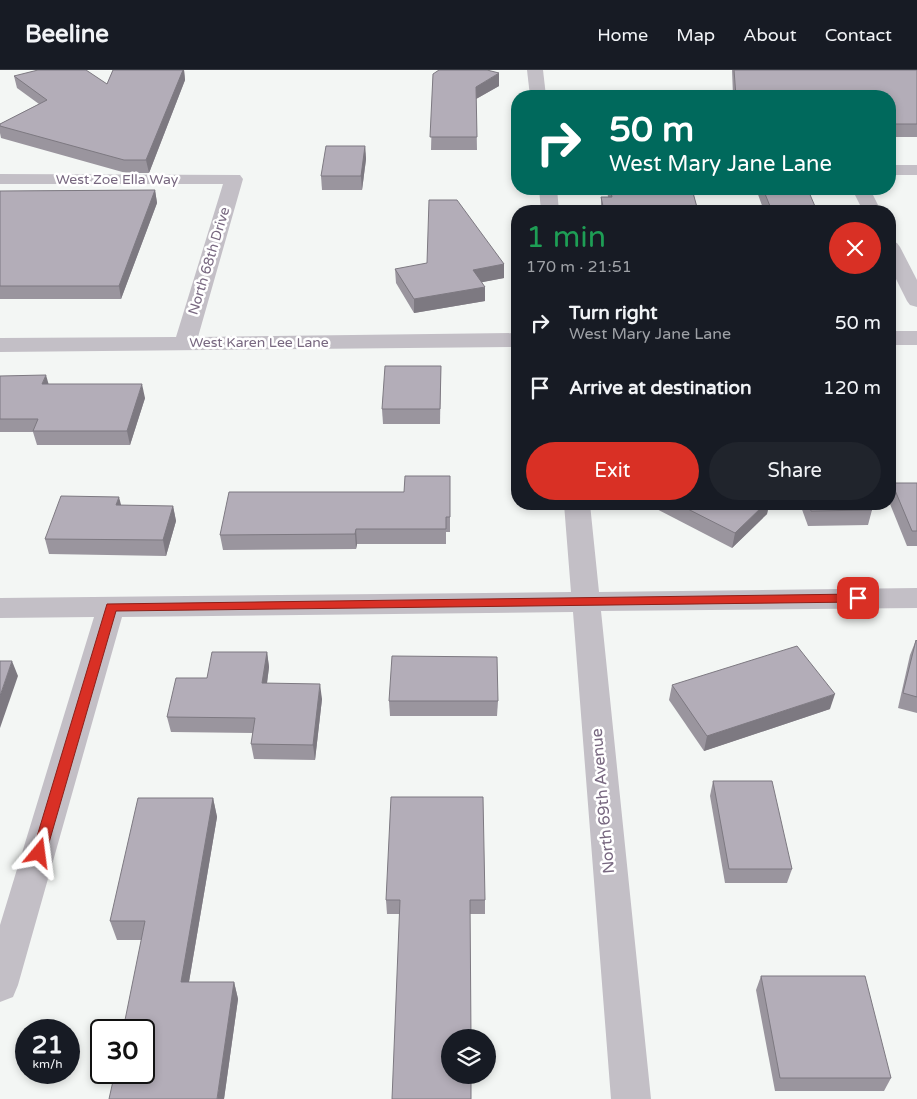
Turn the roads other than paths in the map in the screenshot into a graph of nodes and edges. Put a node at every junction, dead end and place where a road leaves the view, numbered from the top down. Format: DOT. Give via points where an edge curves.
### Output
graph roads {
  1 [pos="535,70"];
  2 [pos="537,90"];
  3 [pos="896,170"];
  4 [pos="917,170"];
  5 [pos="234,178"];
  6 [pos="0,179"];
  7 [pos="896,259"];
  8 [pos="917,301"];
  9 [pos="896,338"];
  10 [pos="917,338"];
  11 [pos="511,340"];
  12 [pos="185,343"];
  13 [pos="0,345"];
  14 [pos="577,510"];
  15 [pos="917,598"];
  16 [pos="584,600"];
  17 [pos="111,607"];
  18 [pos="0,608"];
  19 [pos="0,985"];
  20 [pos="631,1099"];
  1 -- 2 [label="street"];
  3 -- 4 [label="street"];
  5 -- 6 [label="street, West Zoe Ella Way"];
  5 -- 12 [label="street, North 68th Drive"];
  7 -- 8 [label="street"];
  9 -- 10 [label="street"];
  11 -- 12 [label="street, West Karen Lee Lane"];
  12 -- 13 [label="street, West Karen Lee Lane"];
  14 -- 16 [label="street, North 69th Avenue"];
  15 -- 16 [label="street"];
  16 -- 17 [label="street"];
  16 -- 20 [label="street, North 69th Avenue"];
  17 -- 18 [label="street"];
  17 -- 19 [label="street"];
}
